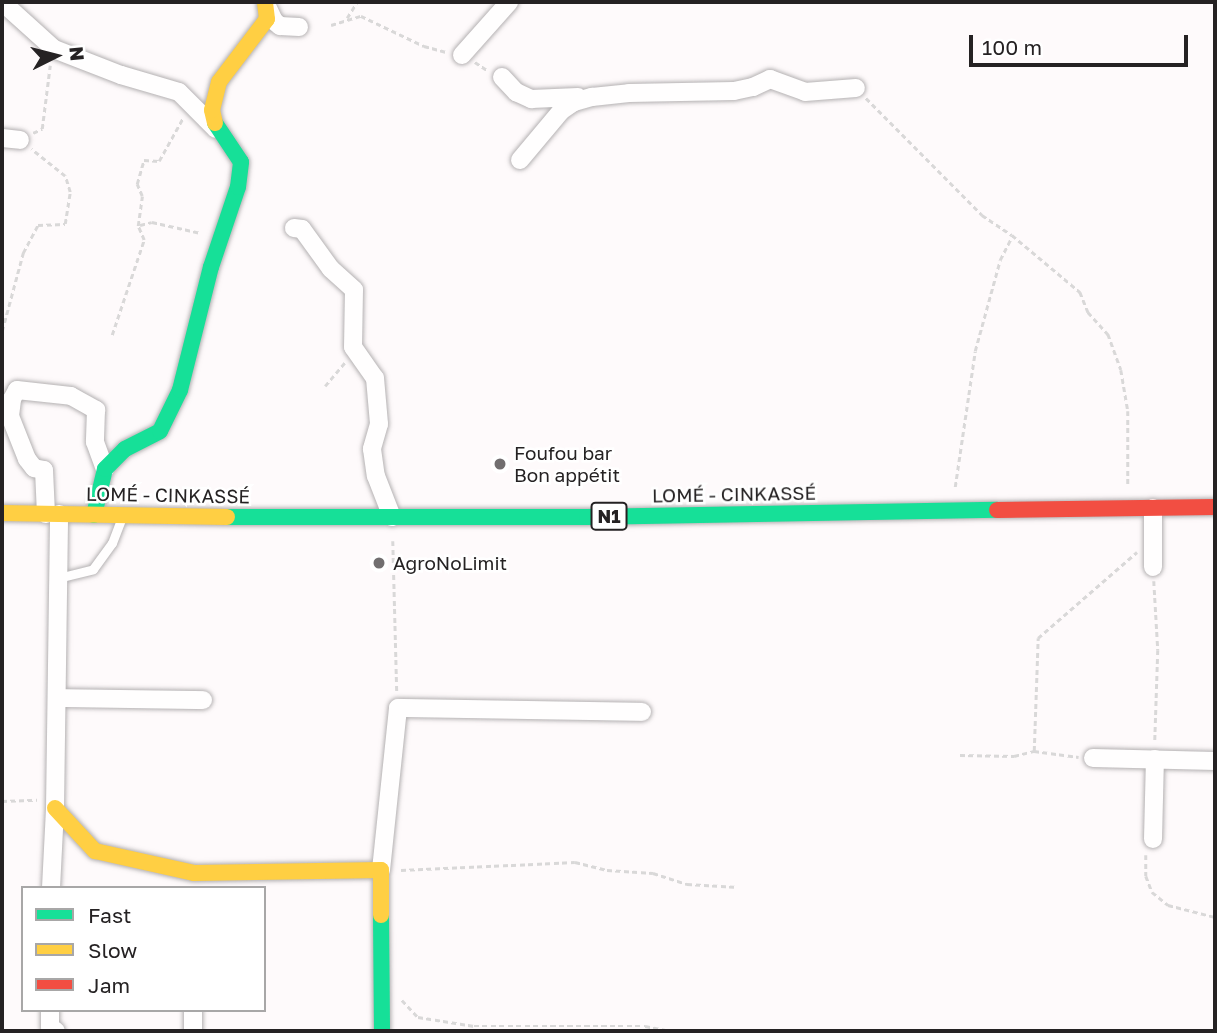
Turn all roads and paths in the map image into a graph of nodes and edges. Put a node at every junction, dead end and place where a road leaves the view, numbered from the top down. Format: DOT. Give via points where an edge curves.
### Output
graph roads {
  1 [pos="2,2"];
  2 [pos="357,2"];
  3 [pos="509,2"];
  4 [pos="267,5"];
  5 [pos="347,18"];
  6 [pos="331,25"];
  7 [pos="280,26"];
  8 [pos="299,27"];
  9 [pos="256,35"];
  10 [pos="54,49"];
  11 [pos="462,55"];
  12 [pos="502,77"];
  13 [pos="856,88"];
  14 [pos="592,97"];
  15 [pos="192,105"];
  16 [pos="216,129"];
  17 [pos="2,138"];
  18 [pos="20,140"];
  19 [pos="520,160"];
  20 [pos="138,226"];
  21 [pos="294,228"];
  22 [pos="222,235"];
  23 [pos="1012,235"];
  24 [pos="2,331"];
  25 [pos="112,335"];
  26 [pos="357,350"];
  27 [pos="325,386"];
  28 [pos="105,469"];
  29 [pos="1215,507"];
  30 [pos="1153,508"];
  31 [pos="1128,509"];
  32 [pos="951,511"];
  33 [pos="2,513"];
  34 [pos="52,514"];
  35 [pos="94,515"];
  36 [pos="123,515"];
  37 [pos="393,517"];
  38 [pos="1153,539"];
  39 [pos="1153,567"];
  40 [pos="58,578"];
  41 [pos="57,698"];
  42 [pos="203,700"];
  43 [pos="398,708"];
  44 [pos="642,712"];
  45 [pos="1034,751"];
  46 [pos="960,755"];
  47 [pos="1093,758"];
  48 [pos="1154,759"];
  49 [pos="1215,761"];
  50 [pos="2,801"];
  51 [pos="55,803"];
  52 [pos="1153,839"];
  53 [pos="381,870"];
  54 [pos="194,881"];
  55 [pos="51,886"];
  56 [pos="738,887"];
  57 [pos="1215,917"];
  58 [pos="400,998"];
  59 [pos="50,1012"];
  60 [pos="193,1012"];
  61 [pos="536,1030"];
  62 [pos="56,1031"];
  63 [pos="193,1031"];
  64 [pos="382,1031"];
  65 [pos="671,1031"];
  1 -- 10 [label="street"];
  2 -- 5 [label="path"];
  3 -- 11 [label="street"];
  4 -- 7 [label="street"];
  4 -- 9 [label="main road" via="267,19"];
  5 -- 6 [label="path"];
  5 -- 11 [label="path" via="362,16 424,46"];
  7 -- 8 [label="street"];
  7 -- 9 [label="street"];
  9 -- 16 [label="main road" via="219,82 212,110"];
  10 -- 15 [label="street" via="179,92"];
  10 -- 18 [label="path" via="42,129"];
  11 -- 12 [label="path" via="494,73 492,80 498,83"];
  12 -- 14 [label="street" via="531,99"];
  13 -- 14 [label="street" via="805,92 769,79 734,91"];
  13 -- 23 [label="path" via="982,215"];
  14 -- 19 [label="street" via="561,111"];
  15 -- 16 [label="street"];
  15 -- 20 [label="path" via="159,161 144,160 137,184 142,196"];
  16 -- 22 [label="main road" via="241,163"];
  17 -- 18 [label="street"];
  18 -- 24 [label="path" via="65,176 70,192 65,224 38,225 23,253"];
  20 -- 22 [label="path" via="152,222"];
  20 -- 25 [label="path" via="144,240"];
  21 -- 26 [label="street" via="302,229 331,270 354,290 352,330"];
  22 -- 28 [label="main road" via="180,390 160,431 125,449"];
  23 -- 31 [label="path" via="1080,292 1088,312 1108,334 1121,370 1128,411"];
  23 -- 32 [label="path" via="1000,260 975,351"];
  26 -- 27 [label="path"];
  26 -- 37 [label="street" via="375,378 379,424 372,450 376,476"];
  28 -- 34 [label="street" via="95,442 96,410 71,396 17,390 10,416 27,460 44,470"];
  28 -- 35 [label="main road"];
  29 -- 30 [label="main road, LOMÉ - CINKASSÉ / N1"];
  30 -- 31 [label="main road, LOMÉ - CINKASSÉ / N1"];
  30 -- 38 [label="street"];
  31 -- 32 [label="main road, LOMÉ - CINKASSÉ / N1"];
  32 -- 37 [label="main road, LOMÉ - CINKASSÉ / N1"];
  33 -- 34 [label="main road, LOMÉ - CINKASSÉ / N1"];
  34 -- 35 [label="main road, LOMÉ - CINKASSÉ / N1"];
  34 -- 40 [label="street"];
  35 -- 36 [label="main road, LOMÉ - CINKASSÉ / N1"];
  36 -- 37 [label="main road, LOMÉ - CINKASSÉ / N1"];
  36 -- 40 [label="lane" via="93,569"];
  37 -- 43 [label="path"];
  38 -- 39 [label="street"];
  38 -- 45 [label="path" via="1038,638"];
  39 -- 48 [label="path" via="1158,650"];
  40 -- 41 [label="street"];
  41 -- 42 [label="street"];
  41 -- 51 [label="street"];
  43 -- 44 [label="street"];
  43 -- 53 [label="street"];
  45 -- 46 [label="path" via="1014,756"];
  45 -- 47 [label="path"];
  47 -- 48 [label="street"];
  48 -- 49 [label="street"];
  48 -- 52 [label="street"];
  50 -- 51 [label="path"];
  51 -- 54 [label="main road" via="94,851"];
  51 -- 55 [label="street"];
  52 -- 57 [label="path" via="1146,856 1152,892 1168,905"];
  53 -- 54 [label="main road"];
  53 -- 56 [label="path" via="575,862 653,873 687,884"];
  53 -- 64 [label="main road"];
  58 -- 61 [label="path" via="418,1017"];
  59 -- 62 [label="street" via="50,1027"];
  60 -- 63 [label="street"];
  61 -- 65 [label="path" via="645,1026"];
}
